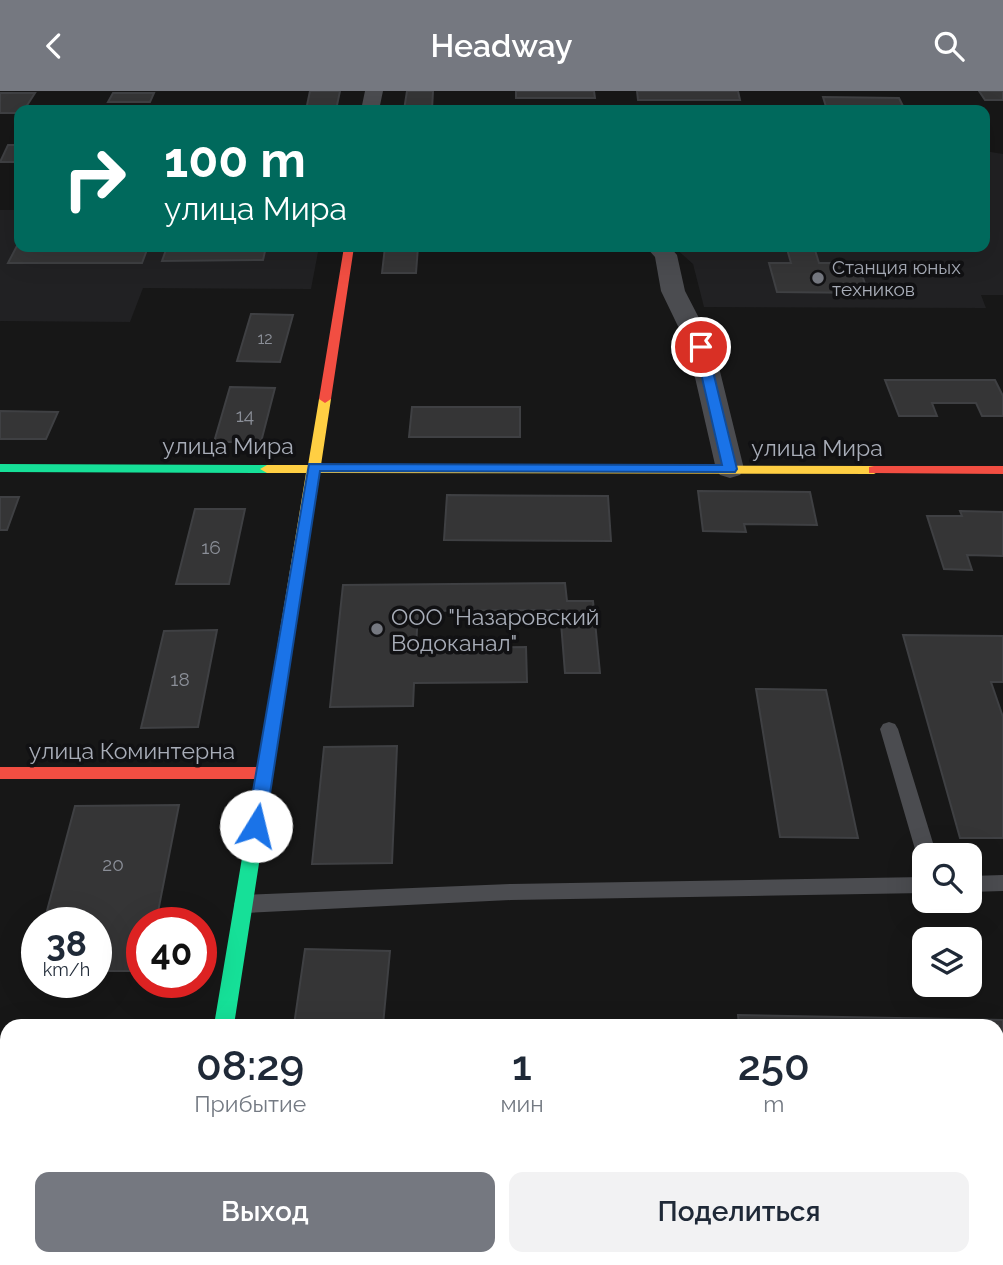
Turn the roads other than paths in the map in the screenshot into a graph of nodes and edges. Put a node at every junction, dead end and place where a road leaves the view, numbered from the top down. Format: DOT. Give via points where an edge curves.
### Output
graph roads {
  1 [pos="348,252"];
  2 [pos="663,252"];
  3 [pos="314,467"];
  4 [pos="0,468"];
  5 [pos="730,469"];
  6 [pos="1003,470"];
  7 [pos="889,729"];
  8 [pos="0,773"];
  9 [pos="264,773"];
  10 [pos="923,843"];
  11 [pos="1003,883"];
  12 [pos="982,884"];
  13 [pos="912,885"];
  14 [pos="244,904"];
  15 [pos="225,1019"];
  1 -- 3 [label="street"];
  2 -- 5 [label="street" via="673,292 701,347"];
  3 -- 4 [label="street, улица Мира"];
  3 -- 5 [label="street, улица Мира"];
  3 -- 9 [label="street"];
  5 -- 6 [label="street, улица Мира"];
  7 -- 10 [label="lane"];
  8 -- 9 [label="street, улица Коминтерна"];
  9 -- 14 [label="street"];
  11 -- 12 [label="lane"];
  13 -- 14 [label="lane" via="511,892"];
  14 -- 15 [label="street"];
}
